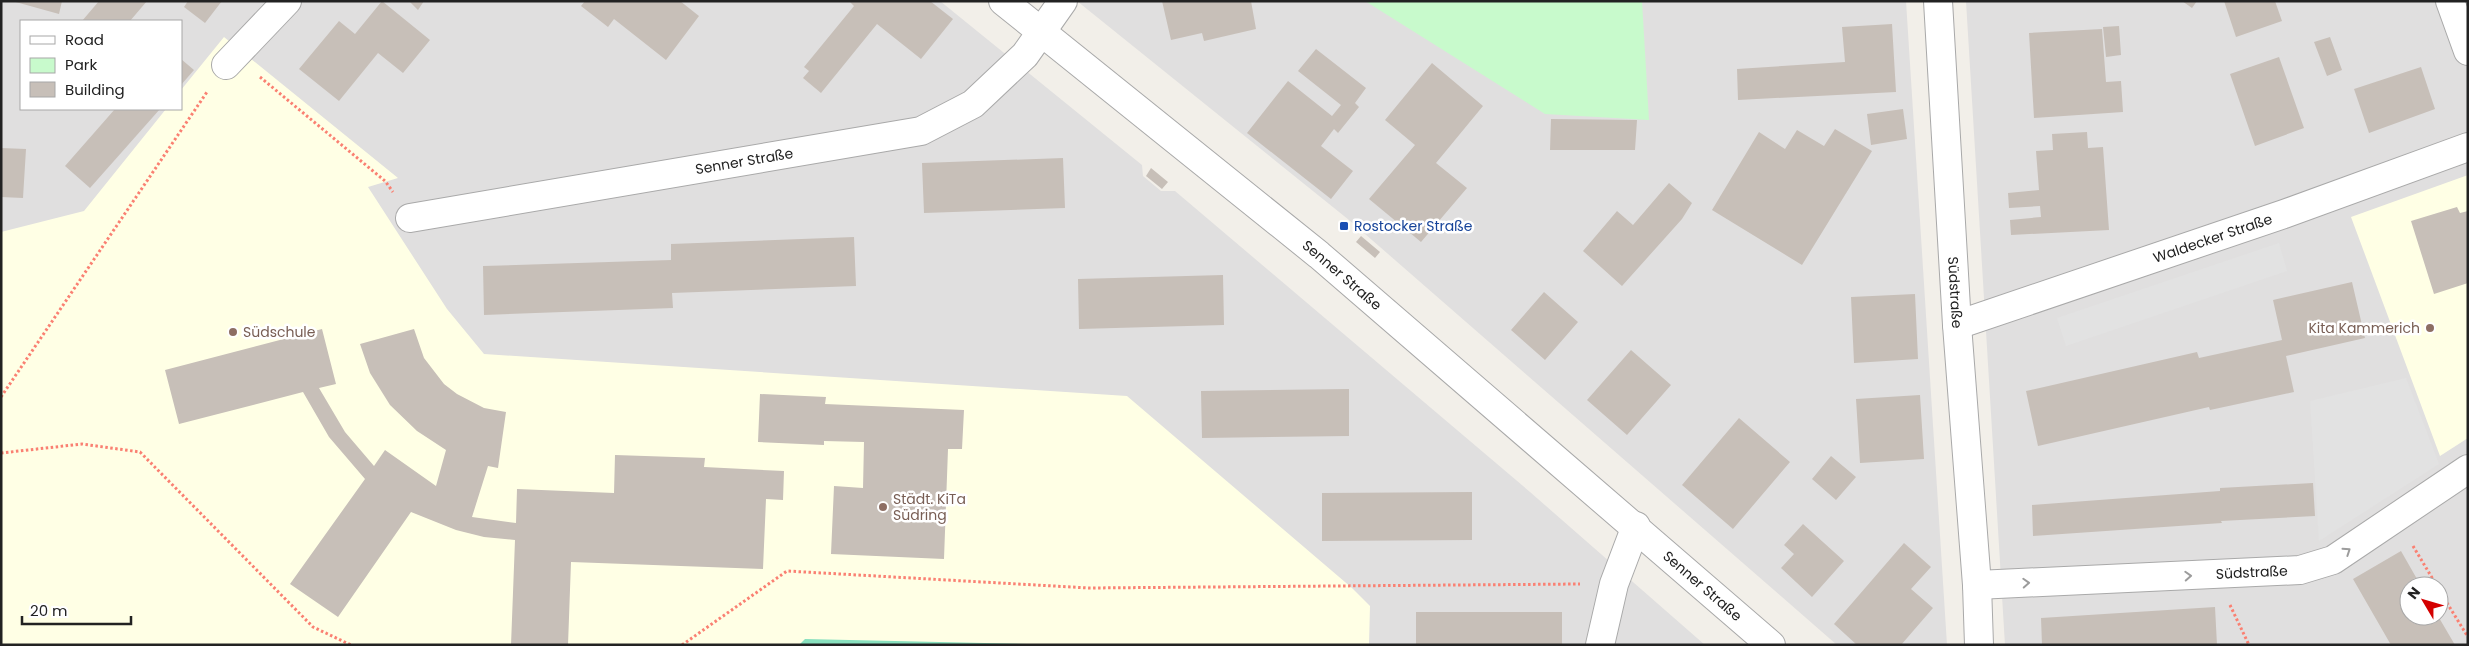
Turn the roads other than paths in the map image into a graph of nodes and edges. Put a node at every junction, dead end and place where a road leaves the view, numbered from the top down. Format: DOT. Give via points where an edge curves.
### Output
graph roads {
  1 [pos="287,1"];
  2 [pos="1003,1"];
  3 [pos="1063,1"];
  4 [pos="1938,1"];
  5 [pos="2450,1"];
  6 [pos="1042,33"];
  7 [pos="2468,51"];
  8 [pos="226,65"];
  9 [pos="2468,147"];
  10 [pos="410,218"];
  11 [pos="1957,325"];
  12 [pos="2468,469"];
  13 [pos="1636,526"];
  14 [pos="1978,586"];
  15 [pos="1600,645"];
  16 [pos="1771,645"];
  17 [pos="1979,645"];
  1 -- 8 [label="street"];
  2 -- 6 [label="street, Senner Straße"];
  3 -- 6 [label="street"];
  4 -- 11 [label="street, Südstraße"];
  5 -- 7 [label="street"];
  6 -- 10 [label="street, Senner Straße" via="1025,55 973,104 920,131"];
  6 -- 13 [label="street, Senner Straße" via="1319,255"];
  9 -- 11 [label="street, Waldecker Straße" via="2284,214"];
  11 -- 14 [label="street, Südstraße"];
  14 -- 12 [label="street, Südstraße, one-way" via="2300,570 2333,560"];
  13 -- 15 [label="street" via="1614,584"];
  13 -- 16 [label="street, Senner Straße"];
  14 -- 17 [label="street, Südstraße"];
}
